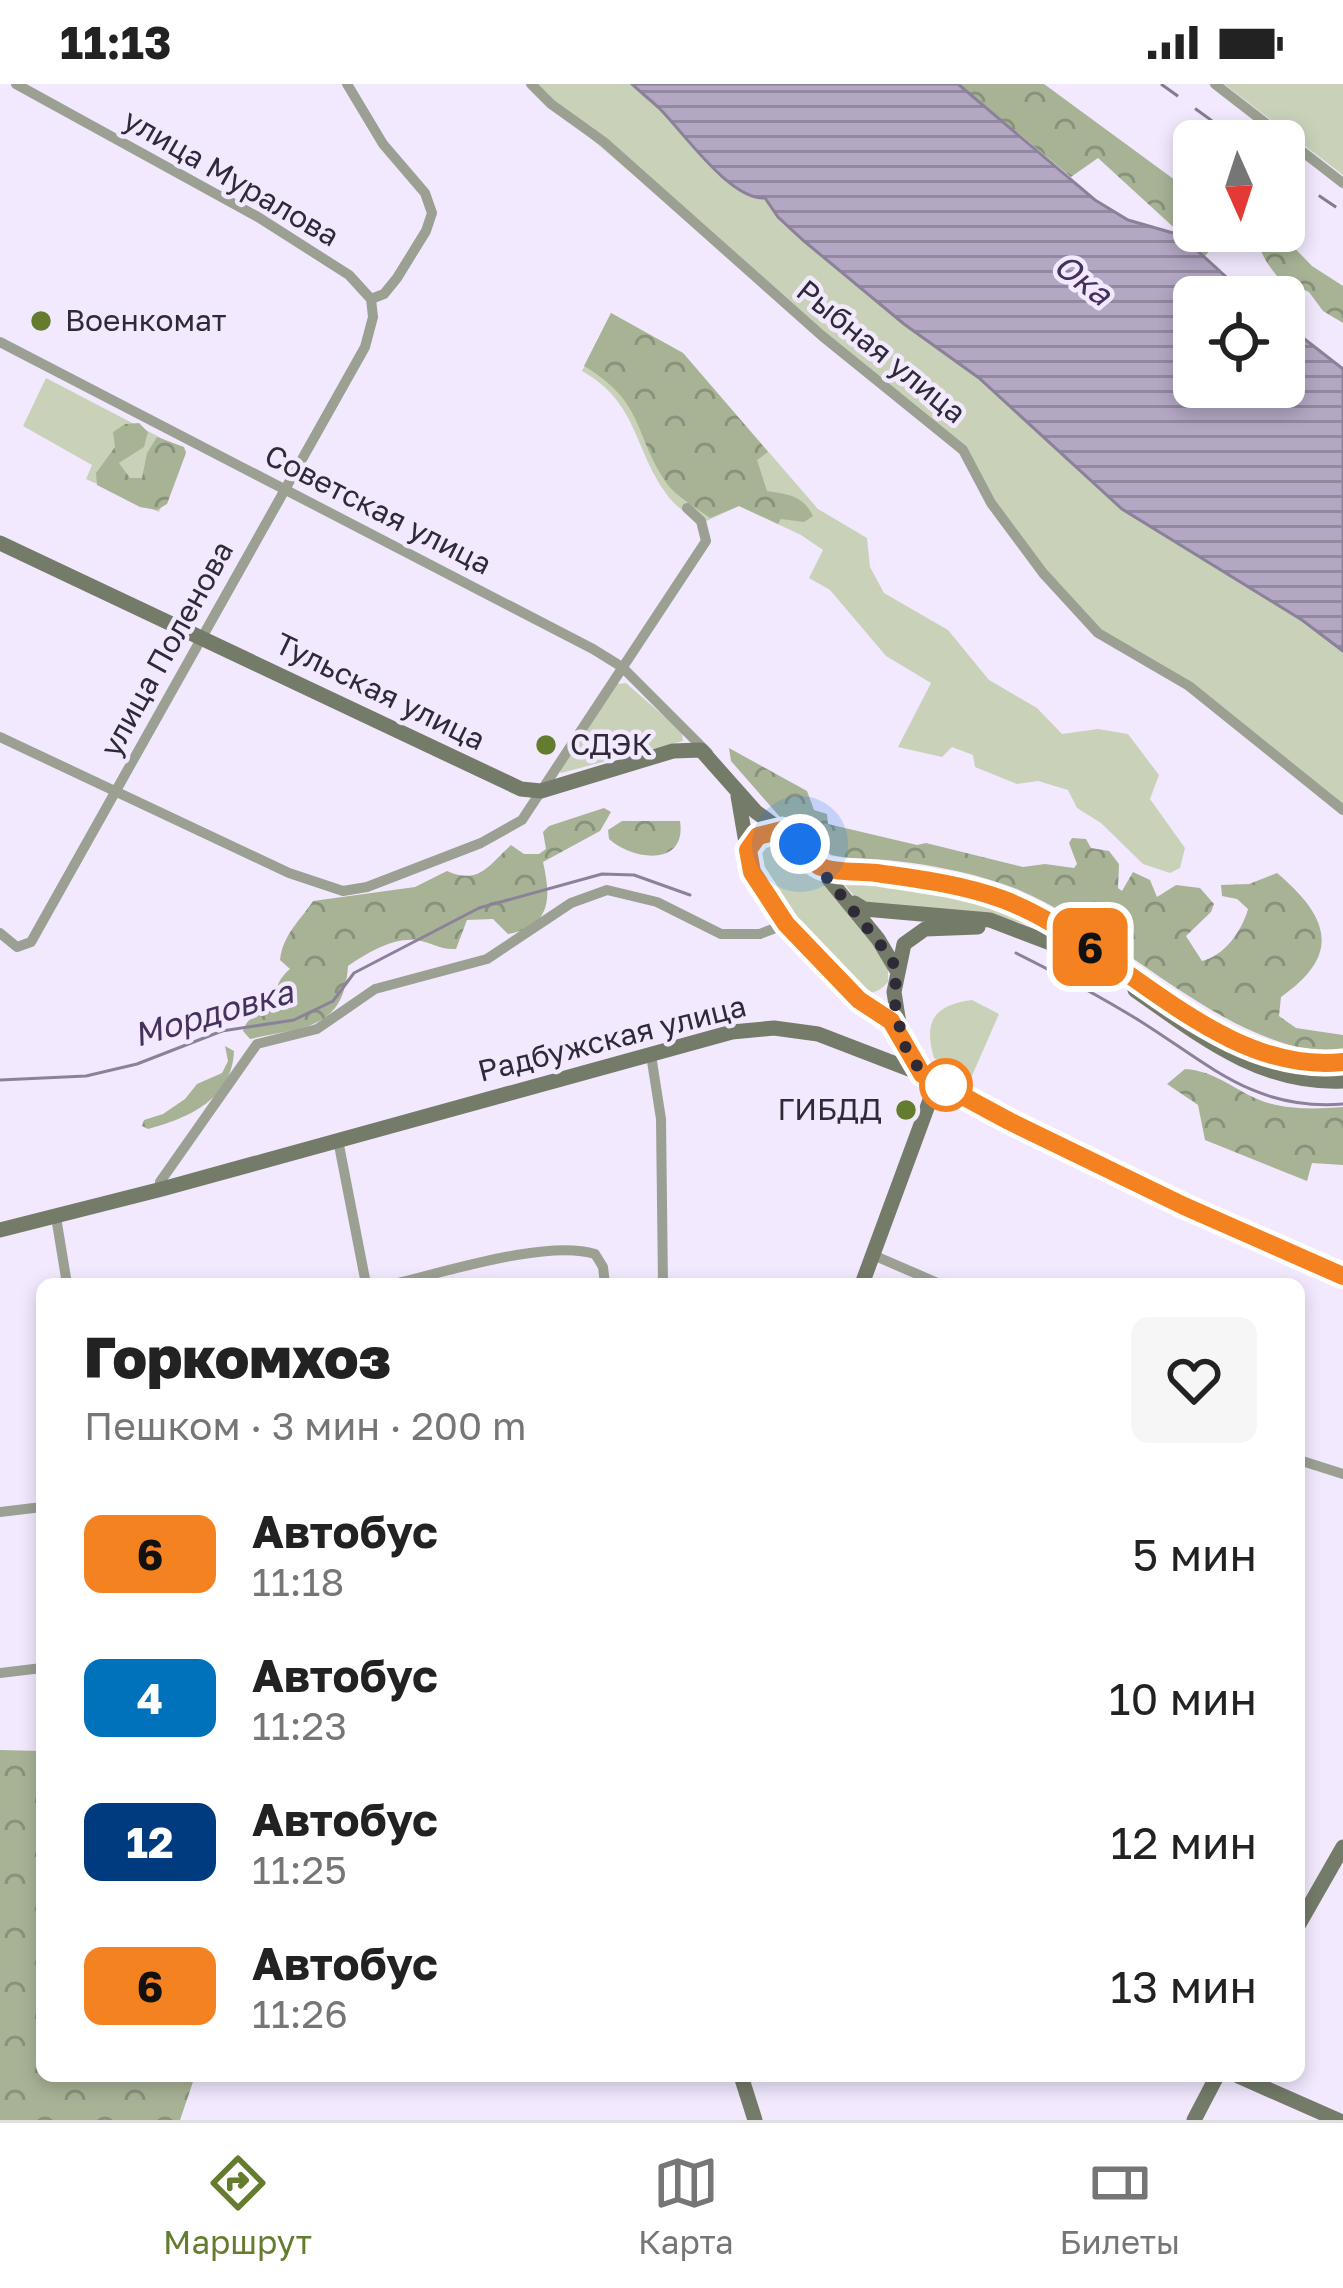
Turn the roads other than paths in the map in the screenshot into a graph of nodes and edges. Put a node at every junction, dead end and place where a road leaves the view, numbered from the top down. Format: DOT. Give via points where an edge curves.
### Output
graph roads {
  1 [pos="16,84"];
  2 [pos="347,84"];
  3 [pos="531,84"];
  4 [pos="1215,84"];
  5 [pos="1343,183"];
  6 [pos="370,299"];
  7 [pos="0,342"];
  8 [pos="284,489"];
  9 [pos="687,508"];
  10 [pos="0,543"];
  11 [pos="202,637"];
  12 [pos="622,667"];
  13 [pos="0,737"];
  14 [pos="710,756"];
  15 [pos="736,788"];
  16 [pos="115,790"];
  17 [pos="541,791"];
  18 [pos="1343,809"];
  19 [pos="782,830"];
  20 [pos="748,850"];
  21 [pos="819,866"];
  22 [pos="846,899"];
  23 [pos="786,924"];
  24 [pos="0,933"];
  25 [pos="1049,942"];
  26 [pos="895,976"];
  27 [pos="859,1000"];
  28 [pos="902,1039"];
  29 [pos="651,1055"];
  30 [pos="1343,1062"];
  31 [pos="929,1077"];
  32 [pos="1343,1081"];
  33 [pos="338,1140"];
  34 [pos="162,1189"];
  35 [pos="56,1216"];
  36 [pos="2,1224"];
  37 [pos="873,1255"];
  38 [pos="1343,1276"];
  39 [pos="66,1278"];
  40 [pos="365,1278"];
  41 [pos="419,1278"];
  42 [pos="604,1278"];
  43 [pos="663,1278"];
  44 [pos="864,1278"];
  45 [pos="926,1278"];
  46 [pos="1305,1462"];
  47 [pos="1343,1474"];
  48 [pos="36,1508"];
  49 [pos="0,1512"];
  50 [pos="36,1669"];
  51 [pos="0,1673"];
  52 [pos="1343,1847"];
  53 [pos="1305,1914"];
  54 [pos="743,2082"];
  55 [pos="1214,2082"];
  56 [pos="1252,2082"];
  57 [pos="1195,2117"];
  58 [pos="755,2120"];
  59 [pos="1214,2120"];
  60 [pos="1339,2120"];
  1 -- 6 [label="street, улица Муралова" via="258,217 349,274"];
  2 -- 6 [label="street" via="433,213 397,278"];
  3 -- 18 [label="street, Рыбная улица" via="963,450 1043,573 1098,633 1189,686"];
  4 -- 5 [label="street"];
  6 -- 8 [label="street, улица Поленова" via="365,347"];
  7 -- 8 [label="street, Советская улица"];
  8 -- 11 [label="street, улица Поленова"];
  8 -- 12 [label="street, Советская улица"];
  9 -- 12 [label="street" via="706,541"];
  10 -- 11 [label="main road, Тульская улица"];
  11 -- 16 [label="street, улица Поленова"];
  11 -- 17 [label="main road, Тульская улица" via="502,781"];
  12 -- 14 [label="street, Советская улица"];
  12 -- 17 [label="street"];
  13 -- 16 [label="street"];
  14 -- 15 [label="main road"];
  14 -- 17 [label="main road" via="673,751"];
  15 -- 19 [label="main road"];
  15 -- 20 [label="main road"];
  16 -- 17 [label="street" via="329,888 354,891 503,833"];
  16 -- 24 [label="street, улица Поленова" via="31,942 17,946"];
  19 -- 20 [label="main road" via="758,836"];
  19 -- 21 [label="main road"];
  20 -- 23 [label="main road" via="752,872"];
  21 -- 22 [label="main road"];
  21 -- 30 [label="main road" via="940,882 1005,900 1262,1054"];
  22 -- 25 [label="main road" via="864,909 990,920"];
  22 -- 26 [label="main road"];
  23 -- 27 [label="main road"];
  23 -- 34 [label="street" via="721,934 640,896 589,894 487,959 375,989 317,1029 257,1044"];
  25 -- 26 [label="main road" via="994,928 925,929 904,944"];
  25 -- 32 [label="main road" via="1105,969 1255,1068"];
  26 -- 27 [label="main road" via="872,1002"];
  26 -- 28 [label="main road"];
  27 -- 28 [label="main road" via="886,1016"];
  28 -- 31 [label="main road"];
  29 -- 31 [label="main road, Радбужская улица" via="774,1028 818,1034"];
  29 -- 33 [label="main road, Радбужская улица"];
  29 -- 43 [label="street" via="661,1119"];
  31 -- 37 [label="main road"];
  31 -- 38 [label="main road, Радбужская улица"];
  33 -- 34 [label="main road, Радбужская улица"];
  33 -- 40 [label="street"];
  34 -- 35 [label="main road, Радбужская улица"];
  35 -- 36 [label="main road, Радбужская улица"];
  35 -- 39 [label="street"];
  37 -- 44 [label="main road"];
  37 -- 45 [label="street"];
  41 -- 42 [label="street" via="577,1248 595,1254"];
  46 -- 47 [label="street"];
  48 -- 49 [label="street"];
  50 -- 51 [label="street"];
  52 -- 53 [label="main road"];
  54 -- 58 [label="main road"];
  55 -- 57 [label="main road"];
  56 -- 60 [label="main road"];
  57 -- 59 [label="main road"];
}
